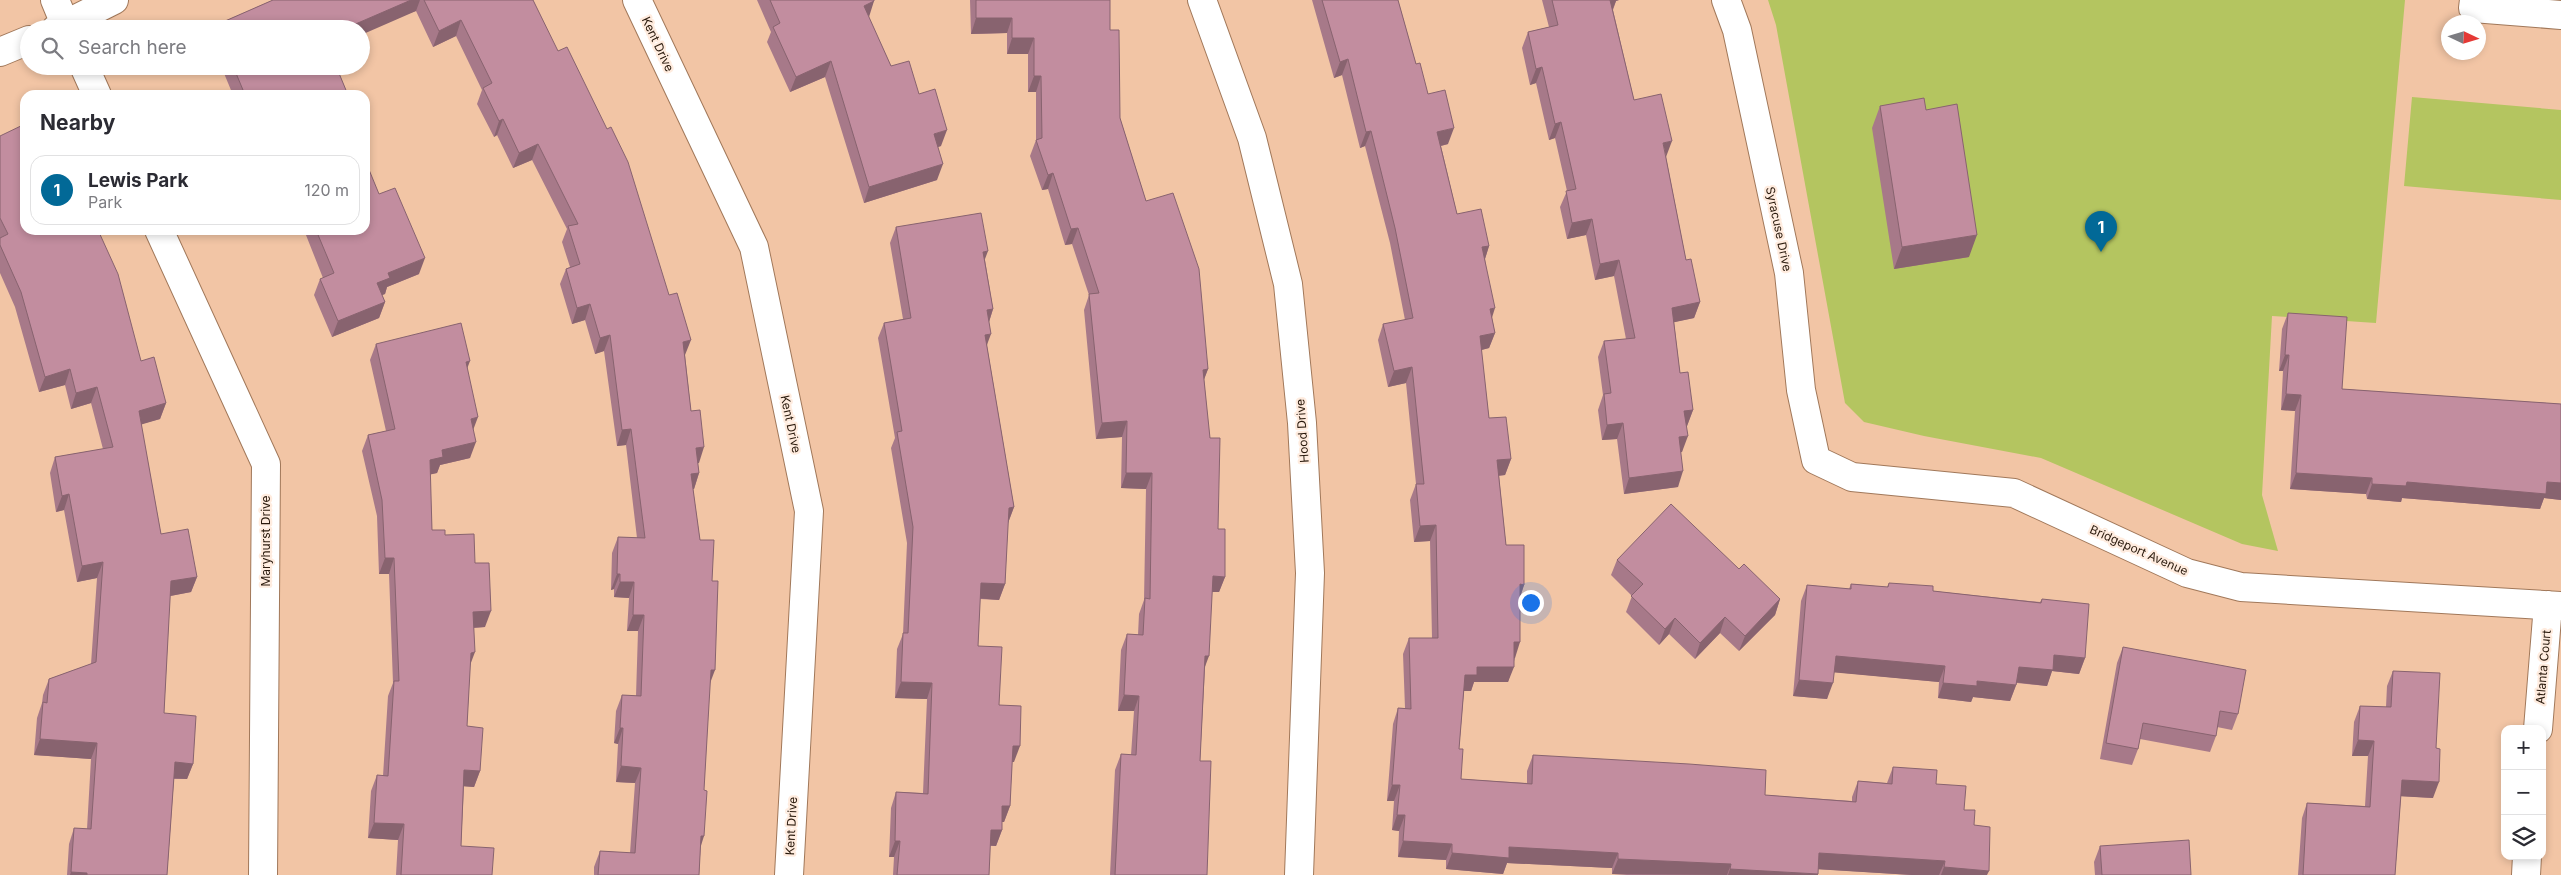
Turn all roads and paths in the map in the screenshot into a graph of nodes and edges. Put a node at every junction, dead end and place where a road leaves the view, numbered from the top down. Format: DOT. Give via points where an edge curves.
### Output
graph roads {
  1 [pos="56,0"];
  2 [pos="114,0"];
  3 [pos="637,0"];
  4 [pos="1202,0"];
  5 [pos="1726,0"];
  6 [pos="2474,0"];
  7 [pos="2561,15"];
  8 [pos="61,20"];
  9 [pos="78,20"];
  10 [pos="20,44"];
  11 [pos="0,52"];
  12 [pos="88,75"];
  13 [pos="95,90"];
  14 [pos="161,235"];
  15 [pos="1816,460"];
  16 [pos="2554,605"];
  17 [pos="2539,725"];
  18 [pos="2527,860"];
  19 [pos="263,875"];
  20 [pos="789,875"];
  21 [pos="1299,875"];
  22 [pos="2526,875"];
  1 -- 8 [label="street"];
  2 -- 9 [label="street"];
  3 -- 20 [label="street, Kent Drive" via="754,246 810,511"];
  4 -- 21 [label="street, Hood Drive" via="1252,138 1288,284 1302,423 1310,573"];
  5 -- 15 [label="street, Syracuse Drive" via="1737,30 1789,273 1801,390"];
  6 -- 7 [label="street" via="2473,8"];
  10 -- 11 [label="street"];
  12 -- 13 [label="street"];
  14 -- 19 [label="street, Maryhurst Drive" via="266,464"];
  15 -- 16 [label="street, Bridgeport Avenue" via="1852,477 2014,493 2187,573 2241,587"];
  16 -- 17 [label="street, Atlanta Court"];
  18 -- 22 [label="street"];
}
